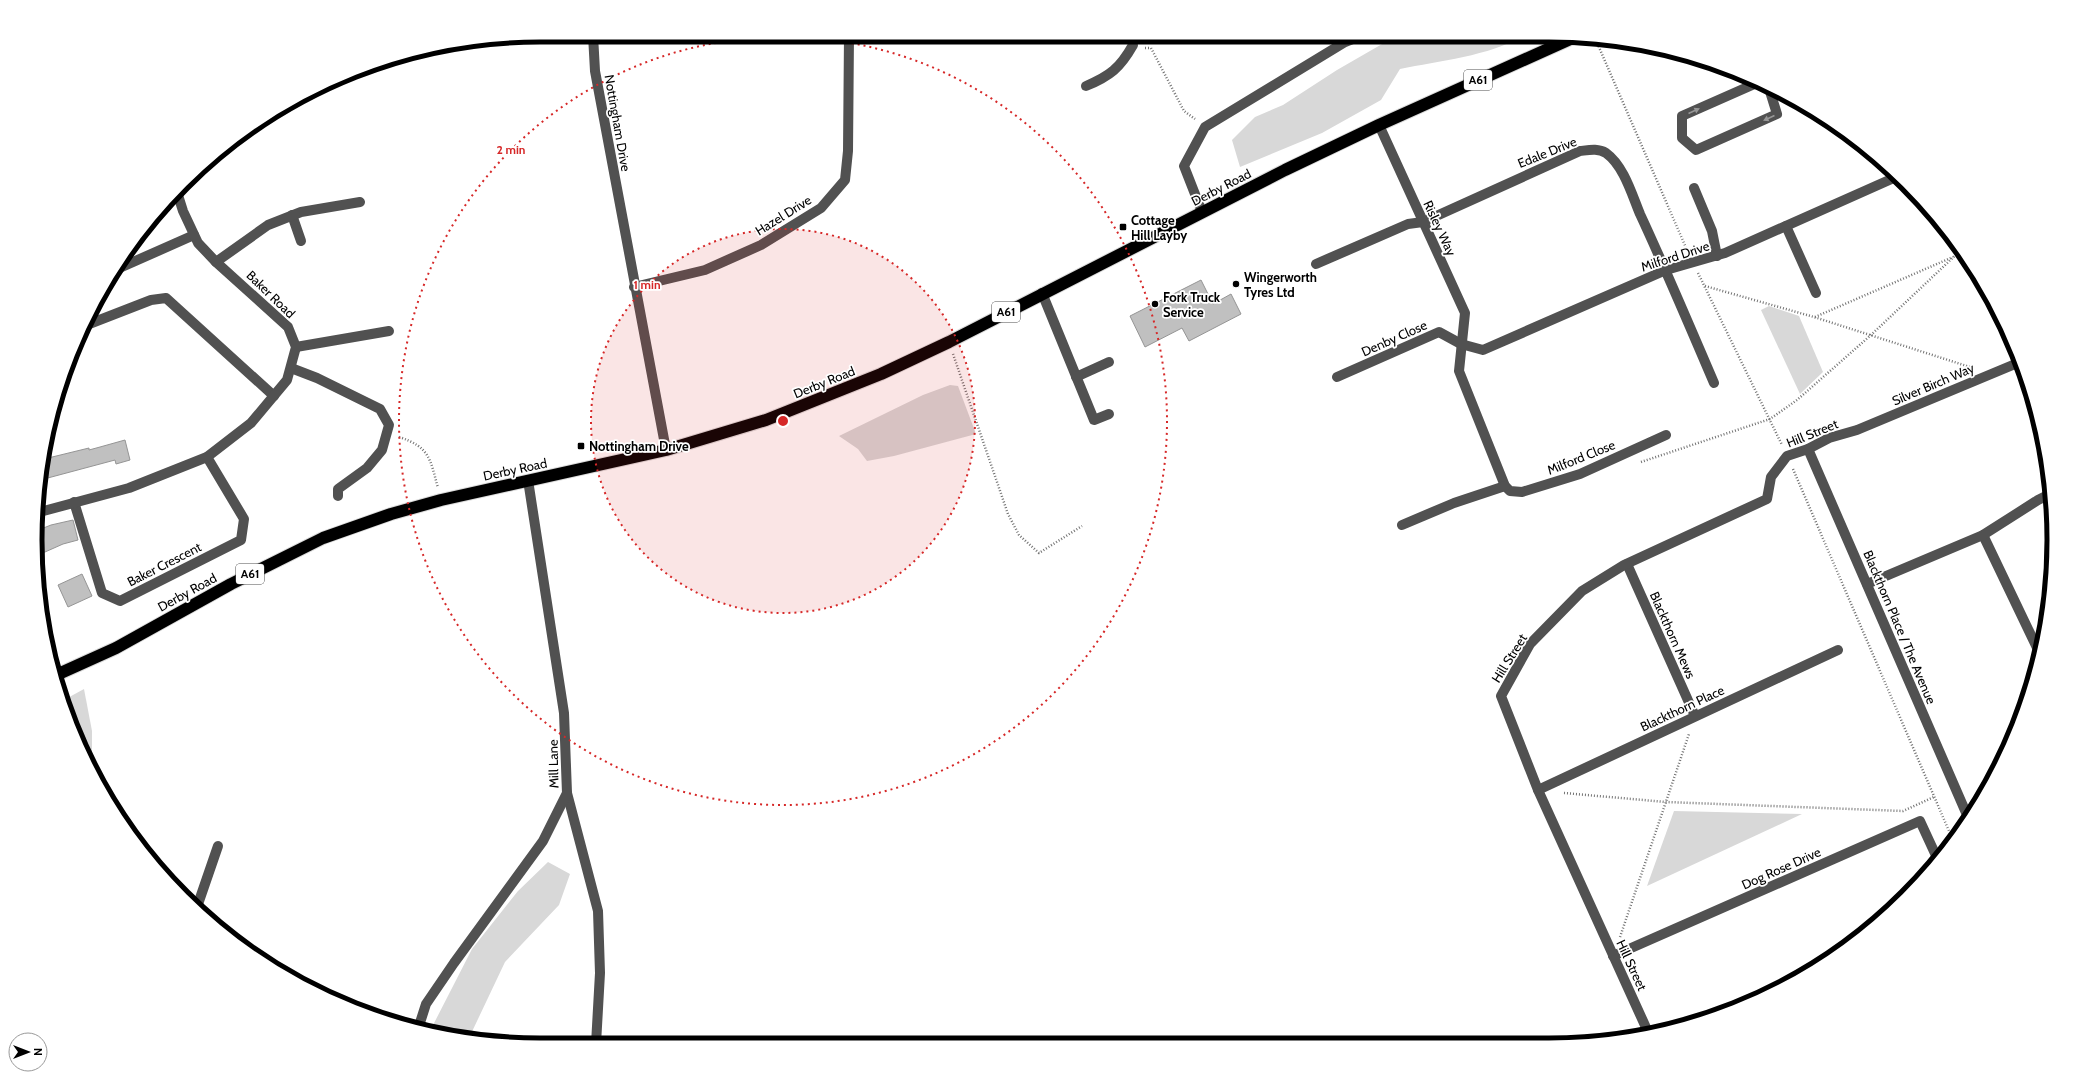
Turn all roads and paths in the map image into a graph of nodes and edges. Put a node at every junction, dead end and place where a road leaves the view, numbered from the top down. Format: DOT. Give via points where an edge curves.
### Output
graph roads {
  1 [pos="594,42"];
  2 [pos="850,42"];
  3 [pos="1345,42"];
  4 [pos="1563,42"];
  5 [pos="1132,43"];
  6 [pos="1597,44"];
  7 [pos="1752,85"];
  8 [pos="1086,86"];
  9 [pos="1771,94"];
  10 [pos="1379,125"];
  11 [pos="1205,127"];
  12 [pos="1891,178"];
  13 [pos="1694,188"];
  14 [pos="179,198"];
  15 [pos="360,202"];
  16 [pos="1202,212"];
  17 [pos="292,215"];
  18 [pos="1423,222"];
  19 [pos="1786,226"];
  20 [pos="194,235"];
  21 [pos="301,241"];
  22 [pos="1956,255"];
  23 [pos="1717,256"];
  24 [pos="216,262"];
  25 [pos="1693,263"];
  26 [pos="1316,264"];
  27 [pos="125,265"];
  28 [pos="1666,270"];
  29 [pos="634,286"];
  30 [pos="1704,286"];
  31 [pos="1042,293"];
  32 [pos="1816,293"];
  33 [pos="1814,318"];
  34 [pos="92,323"];
  35 [pos="389,331"];
  36 [pos="1871,335"];
  37 [pos="949,342"];
  38 [pos="1461,344"];
  39 [pos="296,347"];
  40 [pos="1109,362"];
  41 [pos="2015,364"];
  42 [pos="291,368"];
  43 [pos="1992,374"];
  44 [pos="1076,377"];
  45 [pos="1337,378"];
  46 [pos="1714,383"];
  47 [pos="274,396"];
  48 [pos="1109,414"];
  49 [pos="1770,418"];
  50 [pos="1857,430"];
  51 [pos="1666,435"];
  52 [pos="1808,449"];
  53 [pos="666,450"];
  54 [pos="1787,456"];
  55 [pos="208,457"];
  56 [pos="1634,464"];
  57 [pos="528,480"];
  58 [pos="1505,486"];
  59 [pos="338,496"];
  60 [pos="2045,496"];
  61 [pos="74,502"];
  62 [pos="43,511"];
  63 [pos="1402,525"];
  64 [pos="1082,526"];
  65 [pos="1983,535"];
  66 [pos="1627,564"];
  67 [pos="1867,584"];
  68 [pos="2037,638"];
  69 [pos="1838,650"];
  70 [pos="60,673"];
  71 [pos="1695,716"];
  72 [pos="1538,790"];
  73 [pos="1560,792"];
  74 [pos="567,793"];
  75 [pos="1934,797"];
  76 [pos="1666,802"];
  77 [pos="1966,812"];
  78 [pos="1950,834"];
  79 [pos="218,846"];
  80 [pos="1935,853"];
  81 [pos="199,902"];
  82 [pos="1613,956"];
  83 [pos="420,1023"];
  84 [pos="1646,1028"];
  85 [pos="596,1038"];
  1 -- 29 [label="street, Nottingham Drive" via="595,71"];
  2 -- 29 [label="street, Hazel Drive" via="845,180 821,208 761,245 705,270"];
  3 -- 11 [label="street"];
  4 -- 10 [label="highway, Derby Road / A61"];
  5 -- 8 [label="street" via="1123,63 1115,71"];
  5 -- 11 [label="path" via="1151,48 1184,111"];
  6 -- 25 [label="path"];
  9 -- 7 [label="street, one-way" via="1777,114 1696,150 1682,138 1682,116"];
  10 -- 16 [label="highway, Derby Road / A61"];
  10 -- 18 [label="street, Risley Way"];
  11 -- 16 [label="street" via="1184,166"];
  12 -- 19 [label="street, Milford Drive"];
  13 -- 23 [label="street" via="1712,231"];
  14 -- 20 [label="street, Baker Road"];
  15 -- 17 [label="street"];
  16 -- 31 [label="highway, Derby Road / A61"];
  17 -- 21 [label="street"];
  17 -- 24 [label="street" via="268,225"];
  18 -- 26 [label="street, Edale Drive" via="1408,224"];
  18 -- 28 [label="street, Edale Drive" via="1580,151 1595,149 1606,153 1616,164"];
  18 -- 38 [label="street, Risley Way" via="1466,313"];
  19 -- 23 [label="street, Milford Drive"];
  19 -- 32 [label="street"];
  20 -- 24 [label="street, Baker Road"];
  20 -- 27 [label="street"];
  22 -- 33 [label="path"];
  22 -- 36 [label="path"];
  23 -- 25 [label="street, Milford Drive"];
  24 -- 39 [label="street, Baker Road" via="288,327"];
  25 -- 28 [label="street, Milford Drive"];
  25 -- 30 [label="path"];
  28 -- 38 [label="street, Milford Drive" via="1483,350"];
  28 -- 46 [label="street, Edale Drive"];
  29 -- 53 [label="street, Nottingham Drive"];
  30 -- 33 [label="path"];
  30 -- 49 [label="path"];
  31 -- 37 [label="highway, Derby Road / A61"];
  31 -- 44 [label="street"];
  33 -- 36 [label="path"];
  34 -- 47 [label="street" via="151,300 166,298"];
  35 -- 39 [label="street"];
  36 -- 43 [label="path"];
  36 -- 49 [label="path" via="1797,400"];
  37 -- 53 [label="highway, Derby Road / A61" via="882,374 766,420"];
  37 -- 64 [label="path" via="1008,514 1019,536 1039,553"];
  38 -- 45 [label="street, Denby Close" via="1439,332"];
  38 -- 58 [label="street" via="1459,371"];
  39 -- 42 [label="street"];
  40 -- 44 [label="street"];
  41 -- 43 [label="street, Silver Birch Way"];
  42 -- 47 [label="street" via="287,380"];
  42 -- 59 [label="street" via="380,409 389,425 382,450 367,468 338,489"];
  43 -- 50 [label="street, Silver Birch Way"];
  44 -- 48 [label="street" via="1094,420"];
  47 -- 55 [label="street" via="251,423"];
  49 -- 54 [label="path"];
  49 -- 56 [label="path"];
  50 -- 52 [label="street, Hill Street" via="1829,438"];
  51 -- 58 [label="street, Milford Close" via="1580,474 1522,492 1510,491"];
  52 -- 54 [label="street, Hill Street"];
  52 -- 67 [label="street, Blackthorn Place / The Avenue"];
  53 -- 57 [label="highway, Derby Road / A61" via="612,464"];
  54 -- 66 [label="street, Hill Street" via="1771,477 1767,499"];
  54 -- 75 [label="path"];
  55 -- 61 [label="street" via="129,488"];
  55 -- 61 [label="street, Baker Crescent" via="244,519 241,540 120,601 102,593"];
  57 -- 70 [label="highway, Derby Road / A61" via="391,514 323,538 231,584 116,648"];
  57 -- 74 [label="street, Mill Lane" via="564,713"];
  58 -- 63 [label="street" via="1454,503"];
  60 -- 65 [label="street"];
  61 -- 62 [label="street"];
  65 -- 67 [label="street"];
  65 -- 68 [label="street"];
  66 -- 71 [label="street, Blackthorn Mews"];
  66 -- 72 [label="street, Hill Street" via="1582,591 1530,644 1501,696"];
  67 -- 77 [label="street, Blackthorn Place / The Avenue"];
  69 -- 71 [label="street, Blackthorn Place"];
  71 -- 72 [label="street, Blackthorn Place"];
  71 -- 76 [label="path"];
  72 -- 82 [label="street, Hill Street"];
  73 -- 76 [label="path"];
  74 -- 83 [label="street, Mill Lane" via="543,841 426,1004"];
  74 -- 85 [label="street" via="598,910 600,973"];
  75 -- 76 [label="path" via="1903,811"];
  75 -- 78 [label="path"];
  76 -- 82 [label="path"];
  79 -- 81 [label="street"];
  80 -- 82 [label="street, Dog Rose Drive" via="1920,820"];
  82 -- 84 [label="street, Hill Street"];
}
